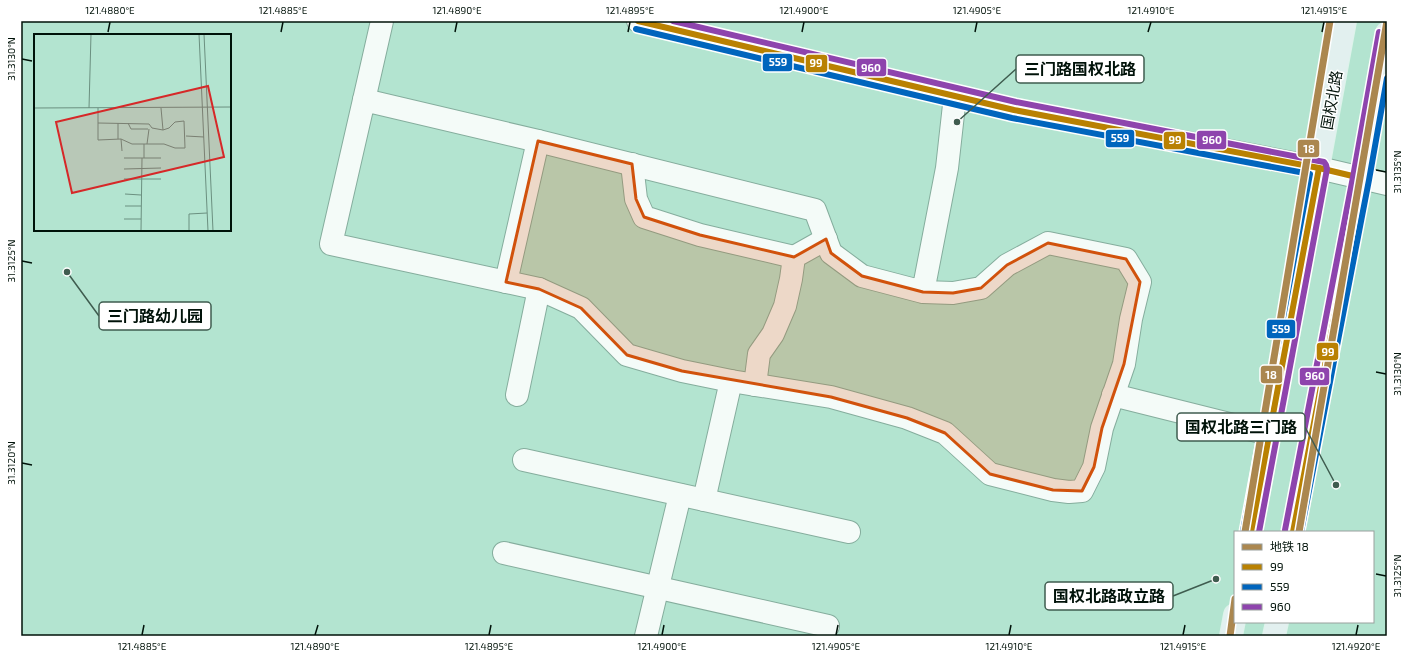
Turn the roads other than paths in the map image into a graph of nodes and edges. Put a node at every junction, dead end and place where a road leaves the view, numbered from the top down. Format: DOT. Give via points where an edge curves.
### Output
graph roads {
  1 [pos="382,21"];
  2 [pos="638,21"];
  3 [pos="1345,21"];
  4 [pos="1387,33"];
  5 [pos="955,96"];
  6 [pos="364,100"];
  7 [pos="538,141"];
  8 [pos="632,164"];
  9 [pos="1319,168"];
  10 [pos="1361,178"];
  11 [pos="1387,184"];
  12 [pos="826,239"];
  13 [pos="794,257"];
  14 [pos="506,282"];
  15 [pos="539,289"];
  16 [pos="923,292"];
  17 [pos="731,381"];
  18 [pos="755,385"];
  19 [pos="517,395"];
  20 [pos="1113,395"];
  21 [pos="1269,434"];
  22 [pos="524,460"];
  23 [pos="680,495"];
  24 [pos="704,500"];
  25 [pos="1250,531"];
  26 [pos="1293,531"];
  27 [pos="849,532"];
  28 [pos="504,553"];
  29 [pos="658,587"];
  30 [pos="1234,620"];
  31 [pos="1277,623"];
  32 [pos="828,626"];
  33 [pos="646,636"];
  34 [pos="1231,636"];
  35 [pos="1274,636"];
  1 -- 6 [label="street"];
  2 -- 5 [label="street"];
  3 -- 9 [label="main road, 国权北路"];
  4 -- 10 [label="main road"];
  5 -- 9 [label="street" via="1014,110"];
  5 -- 16 [label="street" via="947,168"];
  6 -- 7 [label="street"];
  6 -- 14 [label="street" via="331,244"];
  7 -- 8 [label="street"];
  7 -- 14 [label="street"];
  8 -- 12 [label="street" via="815,210"];
  8 -- 13 [label="street" via="636,199 644,217 700,235"];
  9 -- 10 [label="street"];
  9 -- 21 [label="main road, 国权北路"];
  10 -- 11 [label="street"];
  10 -- 26 [label="main road"];
  12 -- 13 [label="street"];
  12 -- 16 [label="street" via="831,253 862,276"];
  13 -- 18 [label="street" via="785,306 774,334 759,354"];
  14 -- 15 [label="street"];
  15 -- 17 [label="street" via="581,308 627,355 682,372"];
  15 -- 19 [label="street"];
  16 -- 20 [label="street" via="953,293 981,288 1007,265 1048,243 1126,259 1140,282 1124,364"];
  17 -- 18 [label="street"];
  17 -- 24 [label="street"];
  18 -- 20 [label="street" via="831,397 906,418 945,433 990,474 1069,492 1082,491 1094,467 1102,428"];
  20 -- 21 [label="street"];
  21 -- 25 [label="main road, 国权北路"];
  22 -- 23 [label="street"];
  23 -- 24 [label="street"];
  23 -- 29 [label="street"];
  24 -- 27 [label="street"];
  28 -- 29 [label="street"];
  29 -- 32 [label="street"];
  29 -- 33 [label="street"];
  30 -- 34 [label="main road"];
  31 -- 35 [label="main road"];
}
